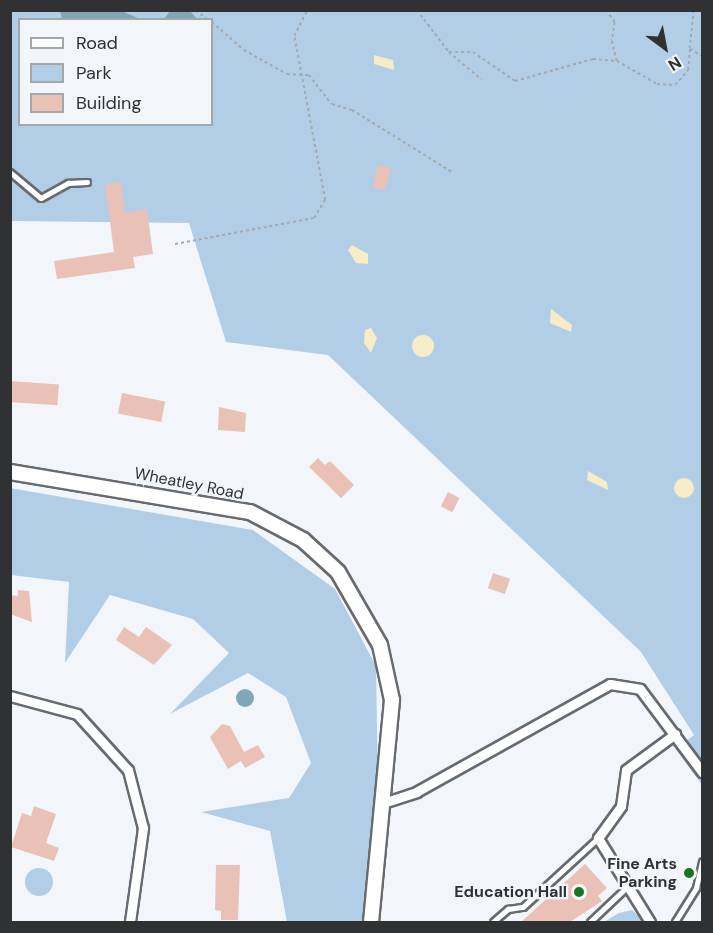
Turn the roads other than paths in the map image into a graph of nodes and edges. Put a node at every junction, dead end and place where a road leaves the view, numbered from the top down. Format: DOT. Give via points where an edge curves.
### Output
graph roads {
  1 [pos="10,172"];
  2 [pos="87,182"];
  3 [pos="10,472"];
  4 [pos="10,696"];
  5 [pos="675,734"];
  6 [pos="702,772"];
  7 [pos="386,802"];
  8 [pos="598,838"];
  9 [pos="702,862"];
  10 [pos="630,884"];
  11 [pos="130,922"];
  12 [pos="371,922"];
  13 [pos="493,922"];
  14 [pos="590,922"];
  15 [pos="650,922"];
  16 [pos="675,922"];
  1 -- 2 [label="lane" via="41,198 68,183"];
  3 -- 7 [label="main road, Wheatley Road" via="217,503 281,527 317,551 356,595 388,669 392,700"];
  4 -- 11 [label="street" via="77,714 128,770 143,828"];
  5 -- 6 [label="street"];
  5 -- 7 [label="street" via="640,689 610,684 416,792"];
  5 -- 8 [label="street" via="626,770 621,806"];
  7 -- 12 [label="main road, Wheatley Road"];
  8 -- 10 [label="street" via="597,844"];
  8 -- 13 [label="lane" via="523,907 508,909"];
  9 -- 16 [label="lane" via="696,888"];
  10 -- 14 [label="lane"];
  10 -- 15 [label="street"];
}
